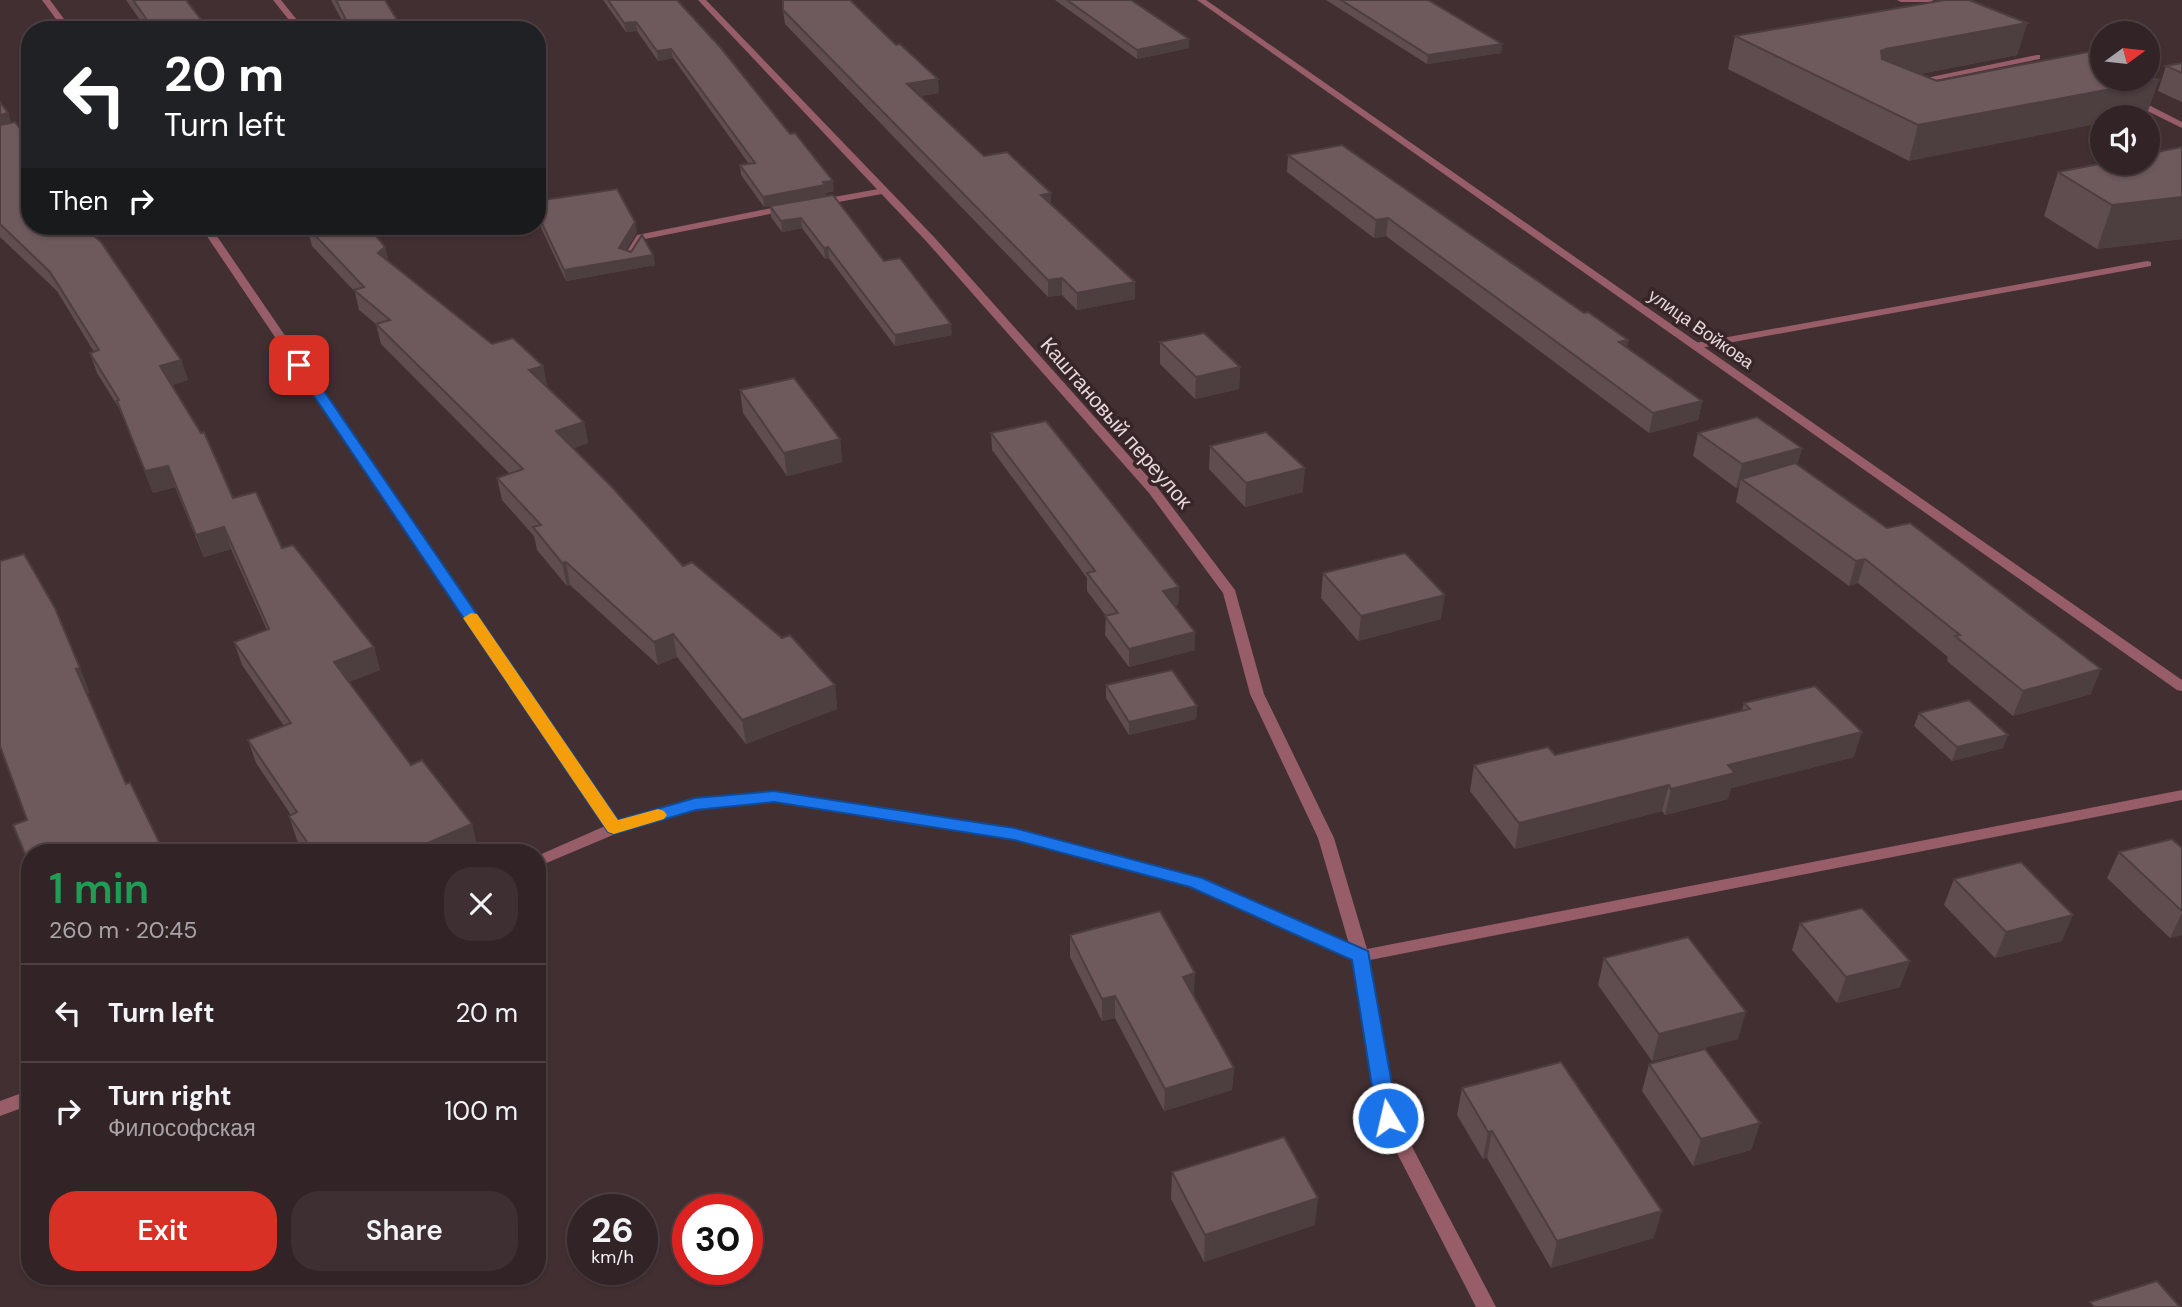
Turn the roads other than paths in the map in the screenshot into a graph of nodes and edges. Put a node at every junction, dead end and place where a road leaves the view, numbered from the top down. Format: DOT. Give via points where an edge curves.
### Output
graph roads {
  1 [pos="46,0"];
  2 [pos="277,0"];
  3 [pos="702,0"];
  4 [pos="1201,0"];
  5 [pos="1901,0"];
  6 [pos="1925,1"];
  7 [pos="1926,12"];
  8 [pos="61,21"];
  9 [pos="294,21"];
  10 [pos="2024,52"];
  11 [pos="2037,57"];
  12 [pos="2049,62"];
  13 [pos="1905,83"];
  14 [pos="2123,96"];
  15 [pos="2182,125"];
  16 [pos="21,134"];
  17 [pos="0,139"];
  18 [pos="884,191"];
  19 [pos="805,205"];
  20 [pos="792,207"];
  21 [pos="211,235"];
  22 [pos="628,258"];
  23 [pos="2147,264"];
  24 [pos="1695,346"];
  25 [pos="2182,687"];
  26 [pos="2182,795"];
  27 [pos="614,828"];
  28 [pos="546,858"];
  29 [pos="1361,956"];
  30 [pos="21,1101"];
  31 [pos="0,1109"];
  32 [pos="1486,1307"];
  1 -- 8 [label="street"];
  2 -- 9 [label="street"];
  3 -- 18 [label="street, Каштановый переулок"];
  4 -- 24 [label="street, улица Войкова"];
  5 -- 6 [label="street"];
  6 -- 7 [label="street"];
  10 -- 11 [label="street"];
  11 -- 12 [label="street"];
  11 -- 13 [label="street"];
  14 -- 15 [label="street"];
  16 -- 17 [label="street"];
  18 -- 19 [label="street"];
  18 -- 29 [label="street, Каштановый переулок" via="1153,490 1230,593 1257,694 1326,838"];
  20 -- 22 [label="street" via="641,237"];
  21 -- 27 [label="street"];
  23 -- 24 [label="street"];
  24 -- 25 [label="street, улица Войкова"];
  26 -- 29 [label="street"];
  27 -- 28 [label="street"];
  27 -- 29 [label="street" via="695,804 774,796 1014,834 1195,882"];
  29 -- 32 [label="street, Каштановый переулок" via="1388,1118"];
  30 -- 31 [label="street"];
}
